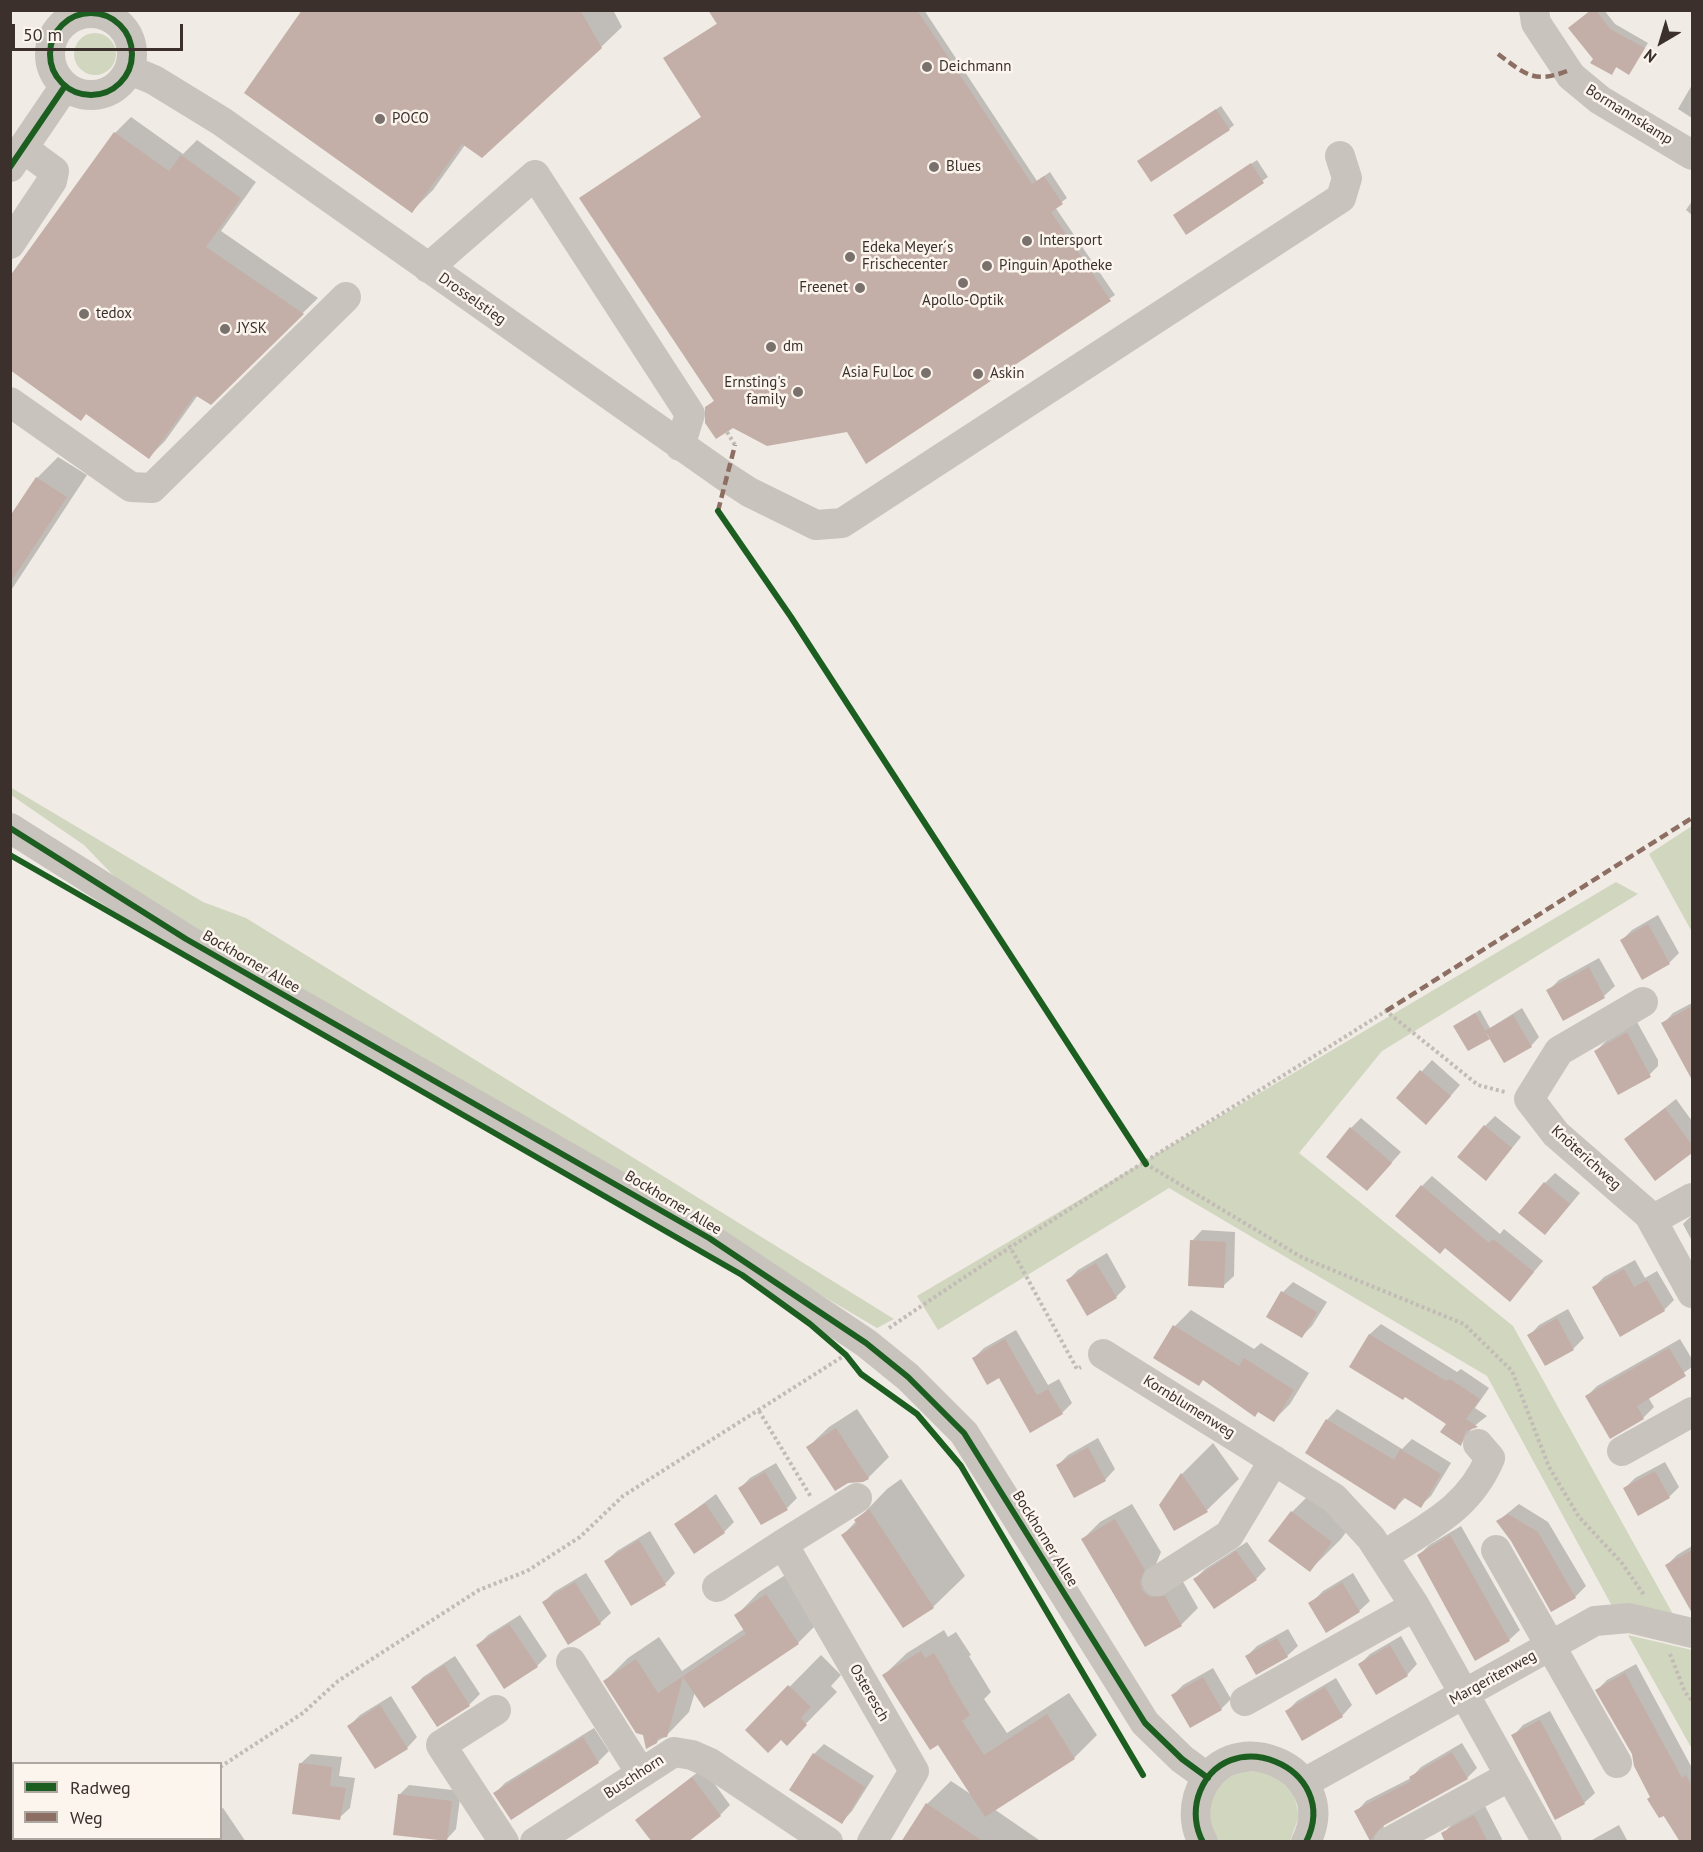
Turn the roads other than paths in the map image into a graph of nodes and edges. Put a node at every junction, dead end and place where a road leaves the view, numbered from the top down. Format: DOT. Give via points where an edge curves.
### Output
graph roads {
  1 [pos="1534,10"];
  2 [pos="121,16"];
  3 [pos="55,18"];
  4 [pos="130,70"];
  5 [pos="65,86"];
  6 [pos="1692,154"];
  7 [pos="1340,156"];
  8 [pos="17,158"];
  9 [pos="10,244"];
  10 [pos="428,268"];
  11 [pos="346,297"];
  12 [pos="10,402"];
  13 [pos="680,446"];
  14 [pos="10,828"];
  15 [pos="1643,1002"];
  16 [pos="1692,1198"];
  17 [pos="1652,1220"];
  18 [pos="1692,1293"];
  19 [pos="1104,1354"];
  20 [pos="1692,1412"];
  21 [pos="1478,1444"];
  22 [pos="1623,1450"];
  23 [pos="1274,1460"];
  24 [pos="857,1498"];
  25 [pos="783,1544"];
  26 [pos="1496,1550"];
  27 [pos="1383,1556"];
  28 [pos="1157,1581"];
  29 [pos="717,1587"];
  30 [pos="1415,1606"];
  31 [pos="1692,1633"];
  32 [pos="1550,1646"];
  33 [pos="571,1662"];
  34 [pos="1464,1693"];
  35 [pos="1245,1701"];
  36 [pos="496,1710"];
  37 [pos="1617,1763"];
  38 [pos="641,1773"];
  39 [pos="1510,1776"];
  40 [pos="1208,1778"];
  41 [pos="1304,1783"];
  42 [pos="504,1842"];
  43 [pos="535,1842"];
  44 [pos="828,1842"];
  45 [pos="872,1842"];
  46 [pos="1203,1842"];
  47 [pos="1306,1842"];
  48 [pos="1389,1842"];
  49 [pos="1547,1842"];
  1 -- 6 [label="street, Bormannskamp" via="1536,23 1571,76 1600,100"];
  2 -- 3 [label="street" via="82,13"];
  2 -- 4 [label="street" via="131,44"];
  3 -- 5 [label="street" via="50,56 56,76"];
  4 -- 5 [label="street" via="118,85 101,94 89,95"];
  4 -- 10 [label="street, Drosselstieg" via="225,110"];
  5 -- 8 [label="street"];
  7 -- 13 [label="street, Drosselstieg" via="1347,178 1341,198 842,523 816,525 749,492"];
  8 -- 9 [label="street" via="54,171 52,181"];
  10 -- 13 [label="street, Drosselstieg"];
  10 -- 13 [label="street" via="535,175 690,414"];
  11 -- 12 [label="street" via="152,488 130,487"];
  14 -- 40 [label="street, Bockhorner Allee" via="186,939 709,1238 859,1352 908,1377 964,1433 1145,1724"];
  15 -- 17 [label="street, Knöterichweg" via="1559,1051 1529,1099 1556,1134"];
  16 -- 17 [label="street"];
  17 -- 18 [label="street, Knöterichweg"];
  19 -- 23 [label="street, Kornblumenweg"];
  20 -- 22 [label="street"];
  21 -- 27 [label="street" via="1490,1458 1482,1479 1462,1503"];
  23 -- 27 [label="street, Kornblumenweg" via="1334,1498"];
  23 -- 28 [label="street" via="1229,1535"];
  24 -- 25 [label="street"];
  25 -- 29 [label="street"];
  25 -- 45 [label="street, Osteresch" via="914,1771"];
  26 -- 32 [label="street"];
  27 -- 30 [label="street, Kornblumenweg"];
  30 -- 34 [label="street, Kornblumenweg"];
  30 -- 35 [label="street"];
  31 -- 32 [label="street, Margeritenweg" via="1629,1618 1595,1621"];
  32 -- 34 [label="street, Margeritenweg"];
  32 -- 37 [label="street"];
  33 -- 38 [label="street"];
  34 -- 39 [label="street, Kornblumenweg"];
  34 -- 41 [label="street, Margeritenweg"];
  36 -- 42 [label="street" via="441,1745"];
  38 -- 43 [label="street, Buschhorn"];
  38 -- 44 [label="street, Buschhorn" via="674,1752 692,1755"];
  39 -- 48 [label="street"];
  39 -- 49 [label="street, Kornblumenweg"];
  40 -- 41 [label="street" via="1230,1761 1257,1756 1284,1764"];
  40 -- 46 [label="street" via="1196,1811"];
  41 -- 47 [label="street" via="1312,1810"];
}
